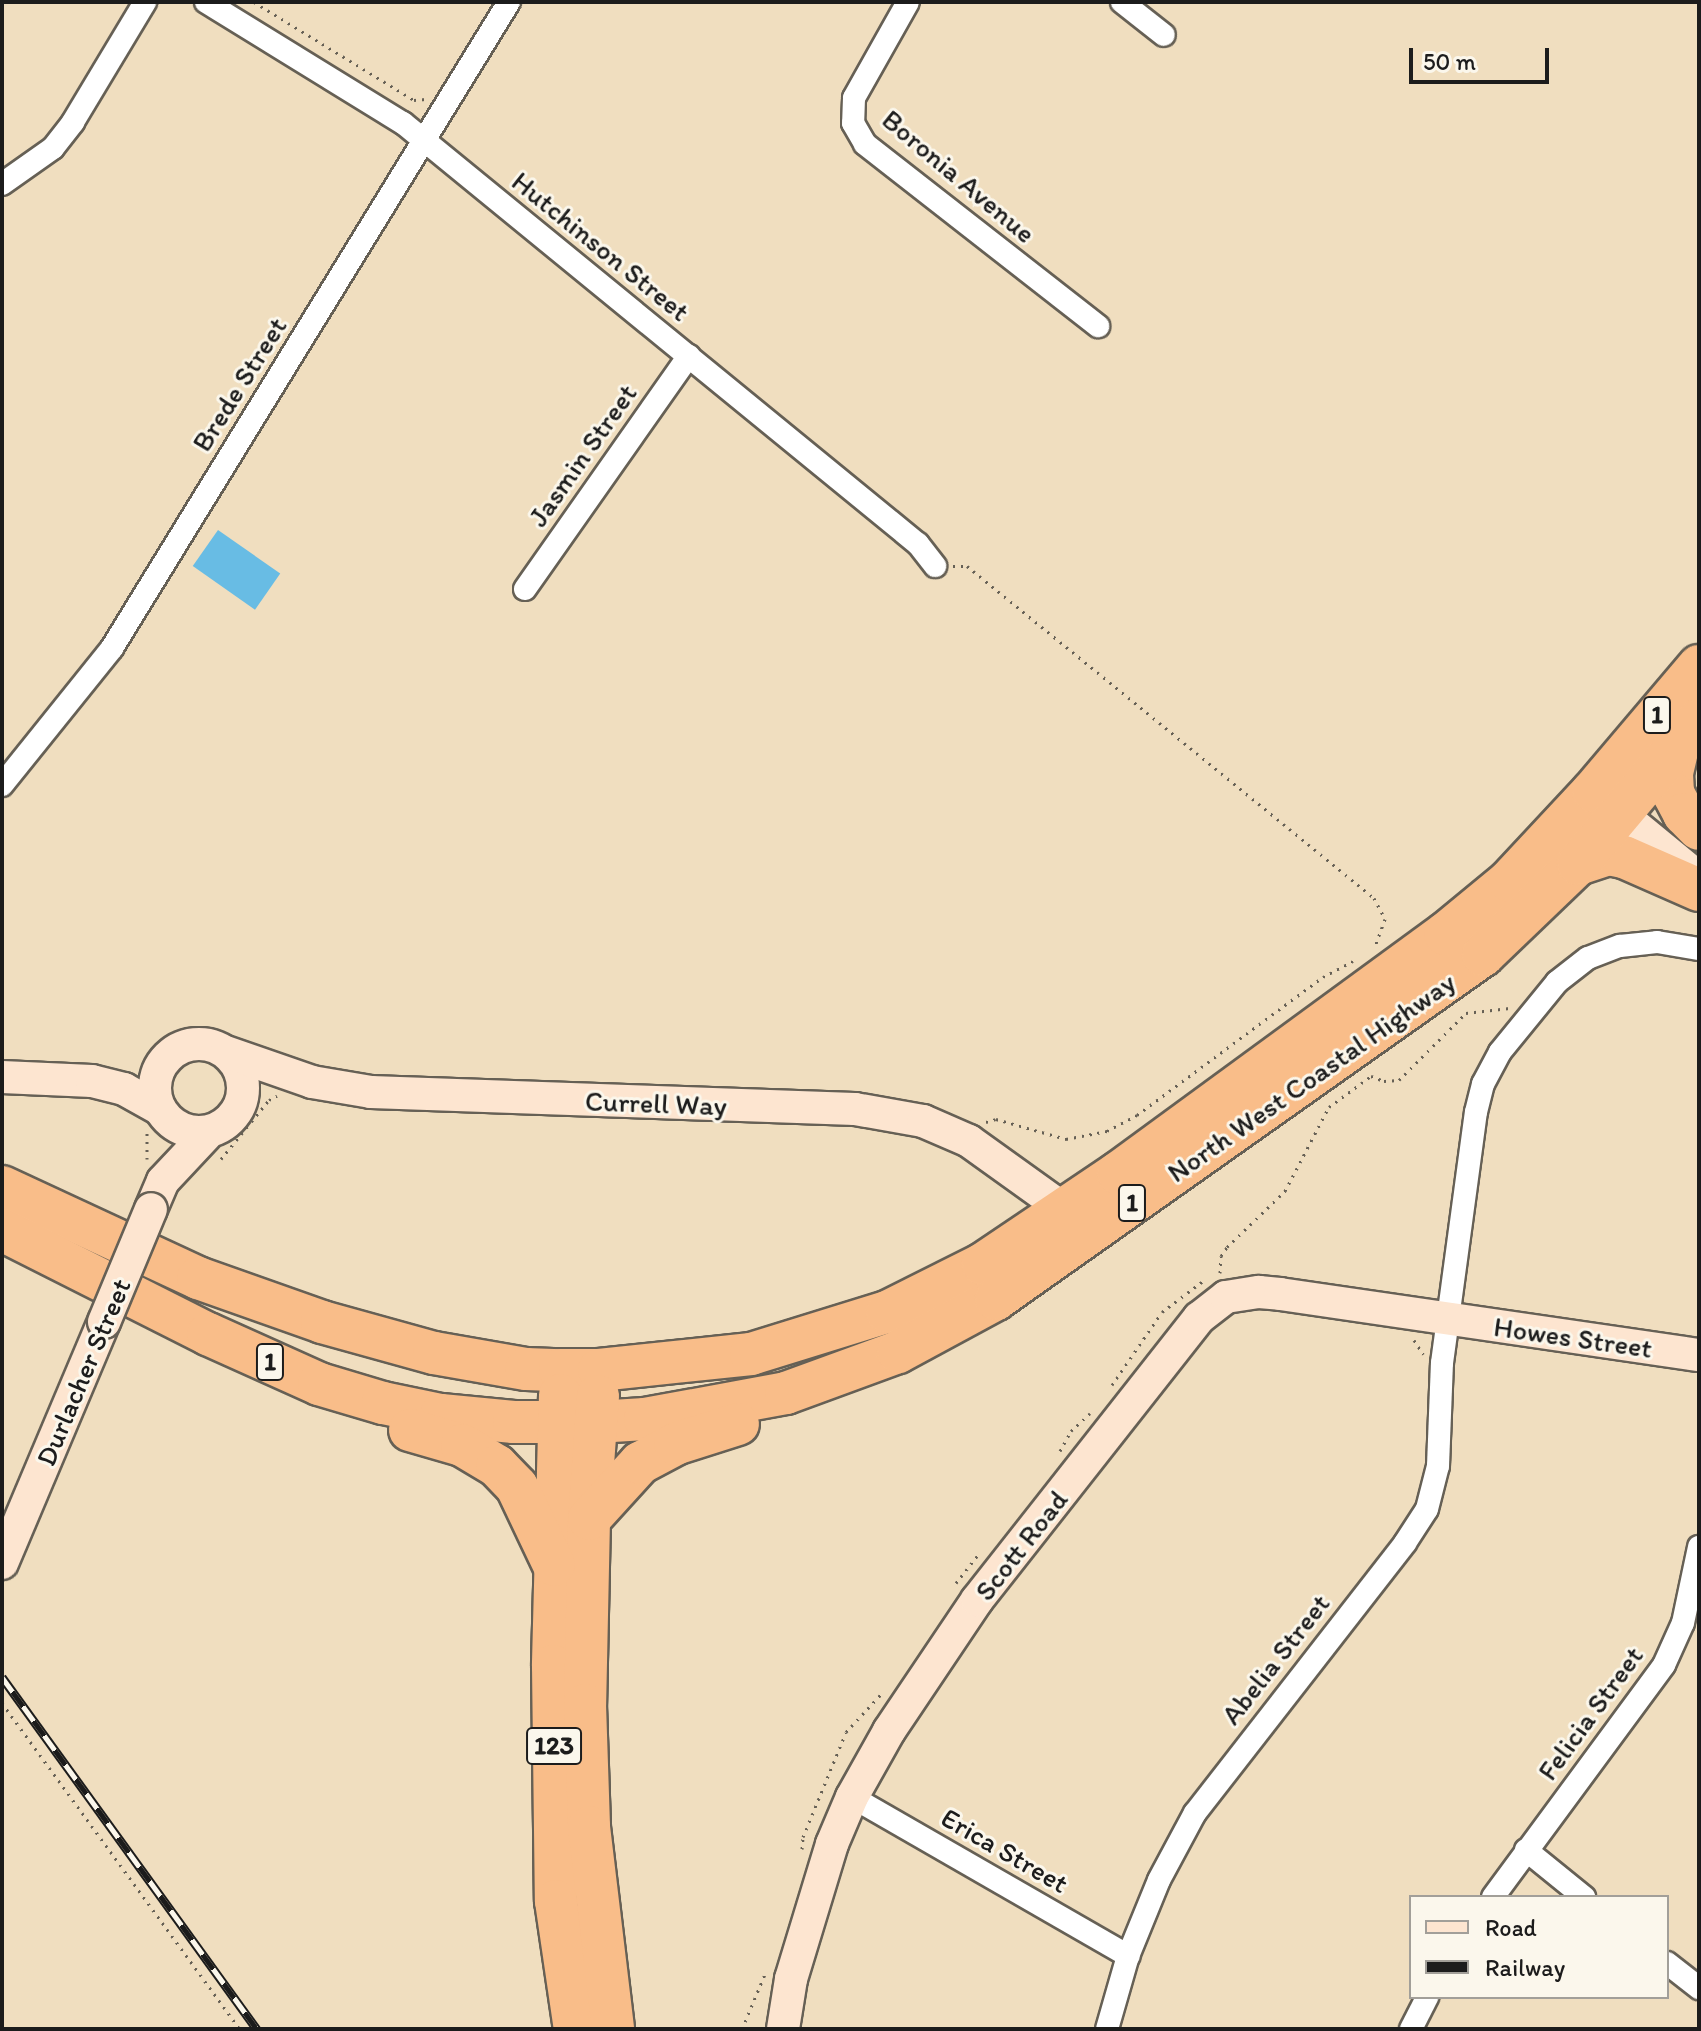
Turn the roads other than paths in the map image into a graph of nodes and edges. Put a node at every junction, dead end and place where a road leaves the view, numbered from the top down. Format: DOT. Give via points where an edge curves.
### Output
graph roads {
  1 [pos="145,2"];
  2 [pos="206,2"];
  3 [pos="509,2"];
  4 [pos="908,2"];
  5 [pos="1122,2"];
  6 [pos="1164,35"];
  7 [pos="424,140"];
  8 [pos="2,184"];
  9 [pos="1098,326"];
  10 [pos="689,356"];
  11 [pos="935,566"];
  12 [pos="525,589"];
  13 [pos="1699,666"];
  14 [pos="1688,734"];
  15 [pos="2,785"];
  16 [pos="1619,789"];
  17 [pos="1699,831"];
  18 [pos="1578,864"];
  19 [pos="1699,878"];
  20 [pos="1699,890"];
  21 [pos="1699,949"];
  22 [pos="178,1048"];
  23 [pos="226,1052"];
  24 [pos="2,1077"];
  25 [pos="92,1081"];
  26 [pos="157,1118"];
  27 [pos="209,1132"];
  28 [pos="2,1187"];
  29 [pos="157,1195"];
  30 [pos="1065,1210"];
  31 [pos="2,1230"];
  32 [pos="1447,1318"];
  33 [pos="1699,1355"];
  34 [pos="580,1370"];
  35 [pos="319,1384"];
  36 [pos="786,1393"];
  37 [pos="578,1422"];
  38 [pos="589,1519"];
  39 [pos="1699,1547"];
  40 [pos="4,1558"];
  41 [pos="556,1569"];
  42 [pos="852,1797"];
  43 [pos="1526,1850"];
  44 [pos="1494,1895"];
  45 [pos="1582,1895"];
  46 [pos="1128,1956"];
  47 [pos="1669,1965"];
  48 [pos="1699,1988"];
  49 [pos="1426,1999"];
  50 [pos="575,2029"];
  51 [pos="613,2029"];
  52 [pos="783,2029"];
  53 [pos="1107,2029"];
  54 [pos="1411,2029"];
  1 -- 8 [label="street" via="60,139"];
  2 -- 7 [label="street, Hutchinson Street"];
  3 -- 7 [label="street, Brede Street"];
  4 -- 9 [label="street, Boronia Avenue" via="854,98 853,123 865,144"];
  5 -- 6 [label="street"];
  7 -- 10 [label="street, Hutchinson Street"];
  7 -- 15 [label="street, Brede Street" via="112,648"];
  10 -- 11 [label="street, Hutchinson Street" via="918,544"];
  10 -- 12 [label="street, Jasmin Street"];
  13 -- 16 [label="highway, North West Coastal Highway / 1"];
  14 -- 16 [label="highway, North West Coastal Highway / 1"];
  14 -- 17 [label="highway" via="1672,774 1673,793"];
  16 -- 17 [label="street"];
  16 -- 18 [label="highway, North West Coastal Highway / 1"];
  16 -- 19 [label="street"];
  16 -- 30 [label="highway, North West Coastal Highway / 1" via="1445,934"];
  18 -- 20 [label="highway" via="1608,854 1624,857"];
  18 -- 36 [label="highway, North West Coastal Highway / 1" via="1483,955 996,1299 898,1352"];
  21 -- 32 [label="street, Abelia Street" via="1657,942 1620,946 1588,958 1557,982 1500,1052 1476,1112"];
  22 -- 23 [label="street" via="203,1043"];
  22 -- 25 [label="street"];
  22 -- 26 [label="street" via="155,1078"];
  23 -- 27 [label="street" via="241,1073 243,1097 231,1119"];
  23 -- 30 [label="street, Currell Way" via="312,1082 371,1092 855,1109 909,1119 969,1141"];
  24 -- 25 [label="street"];
  25 -- 26 [label="street" via="124,1089"];
  26 -- 27 [label="street" via="184,1130"];
  26 -- 29 [label="street, Durlacher Street"];
  27 -- 29 [label="street, Durlacher Street"];
  28 -- 34 [label="highway, North West Coastal Highway / 1" via="198,1278 322,1322 434,1353 526,1369"];
  29 -- 40 [label="street, Durlacher Street, bridge"];
  30 -- 34 [label="highway, North West Coastal Highway / 1" via="983,1264 887,1312 751,1354"];
  31 -- 35 [label="highway, North West Coastal Highway / 1"];
  32 -- 33 [label="street, Howes Street"];
  32 -- 42 [label="street, Scott Road" via="1259,1292 1226,1297 1199,1318 977,1600 889,1731"];
  32 -- 46 [label="street, Abelia Street" via="1438,1466 1427,1509 1195,1813 1159,1880"];
  34 -- 37 [label="highway, 123"];
  35 -- 37 [label="highway, North West Coastal Highway / 1" via="441,1415"];
  35 -- 41 [label="highway" via="379,1421 462,1445 497,1466 517,1487"];
  36 -- 37 [label="highway, North West Coastal Highway / 1" via="645,1419"];
  36 -- 38 [label="highway" via="763,1414 675,1444 640,1463"];
  37 -- 38 [label="highway, 123"];
  37 -- 41 [label="highway, 123"];
  38 -- 51 [label="highway, 123" via="589,1827"];
  39 -- 43 [label="street, Felicia Street" via="1683,1623 1664,1665"];
  41 -- 50 [label="highway, 123" via="556,1901"];
  42 -- 46 [label="street, Erica Street"];
  42 -- 52 [label="street, Scott Road" via="832,1844 791,1979"];
  43 -- 44 [label="street, Felicia Street"];
  43 -- 45 [label="street"];
  46 -- 53 [label="street, Abelia Street"];
  47 -- 48 [label="street"];
  49 -- 54 [label="street"];
}
